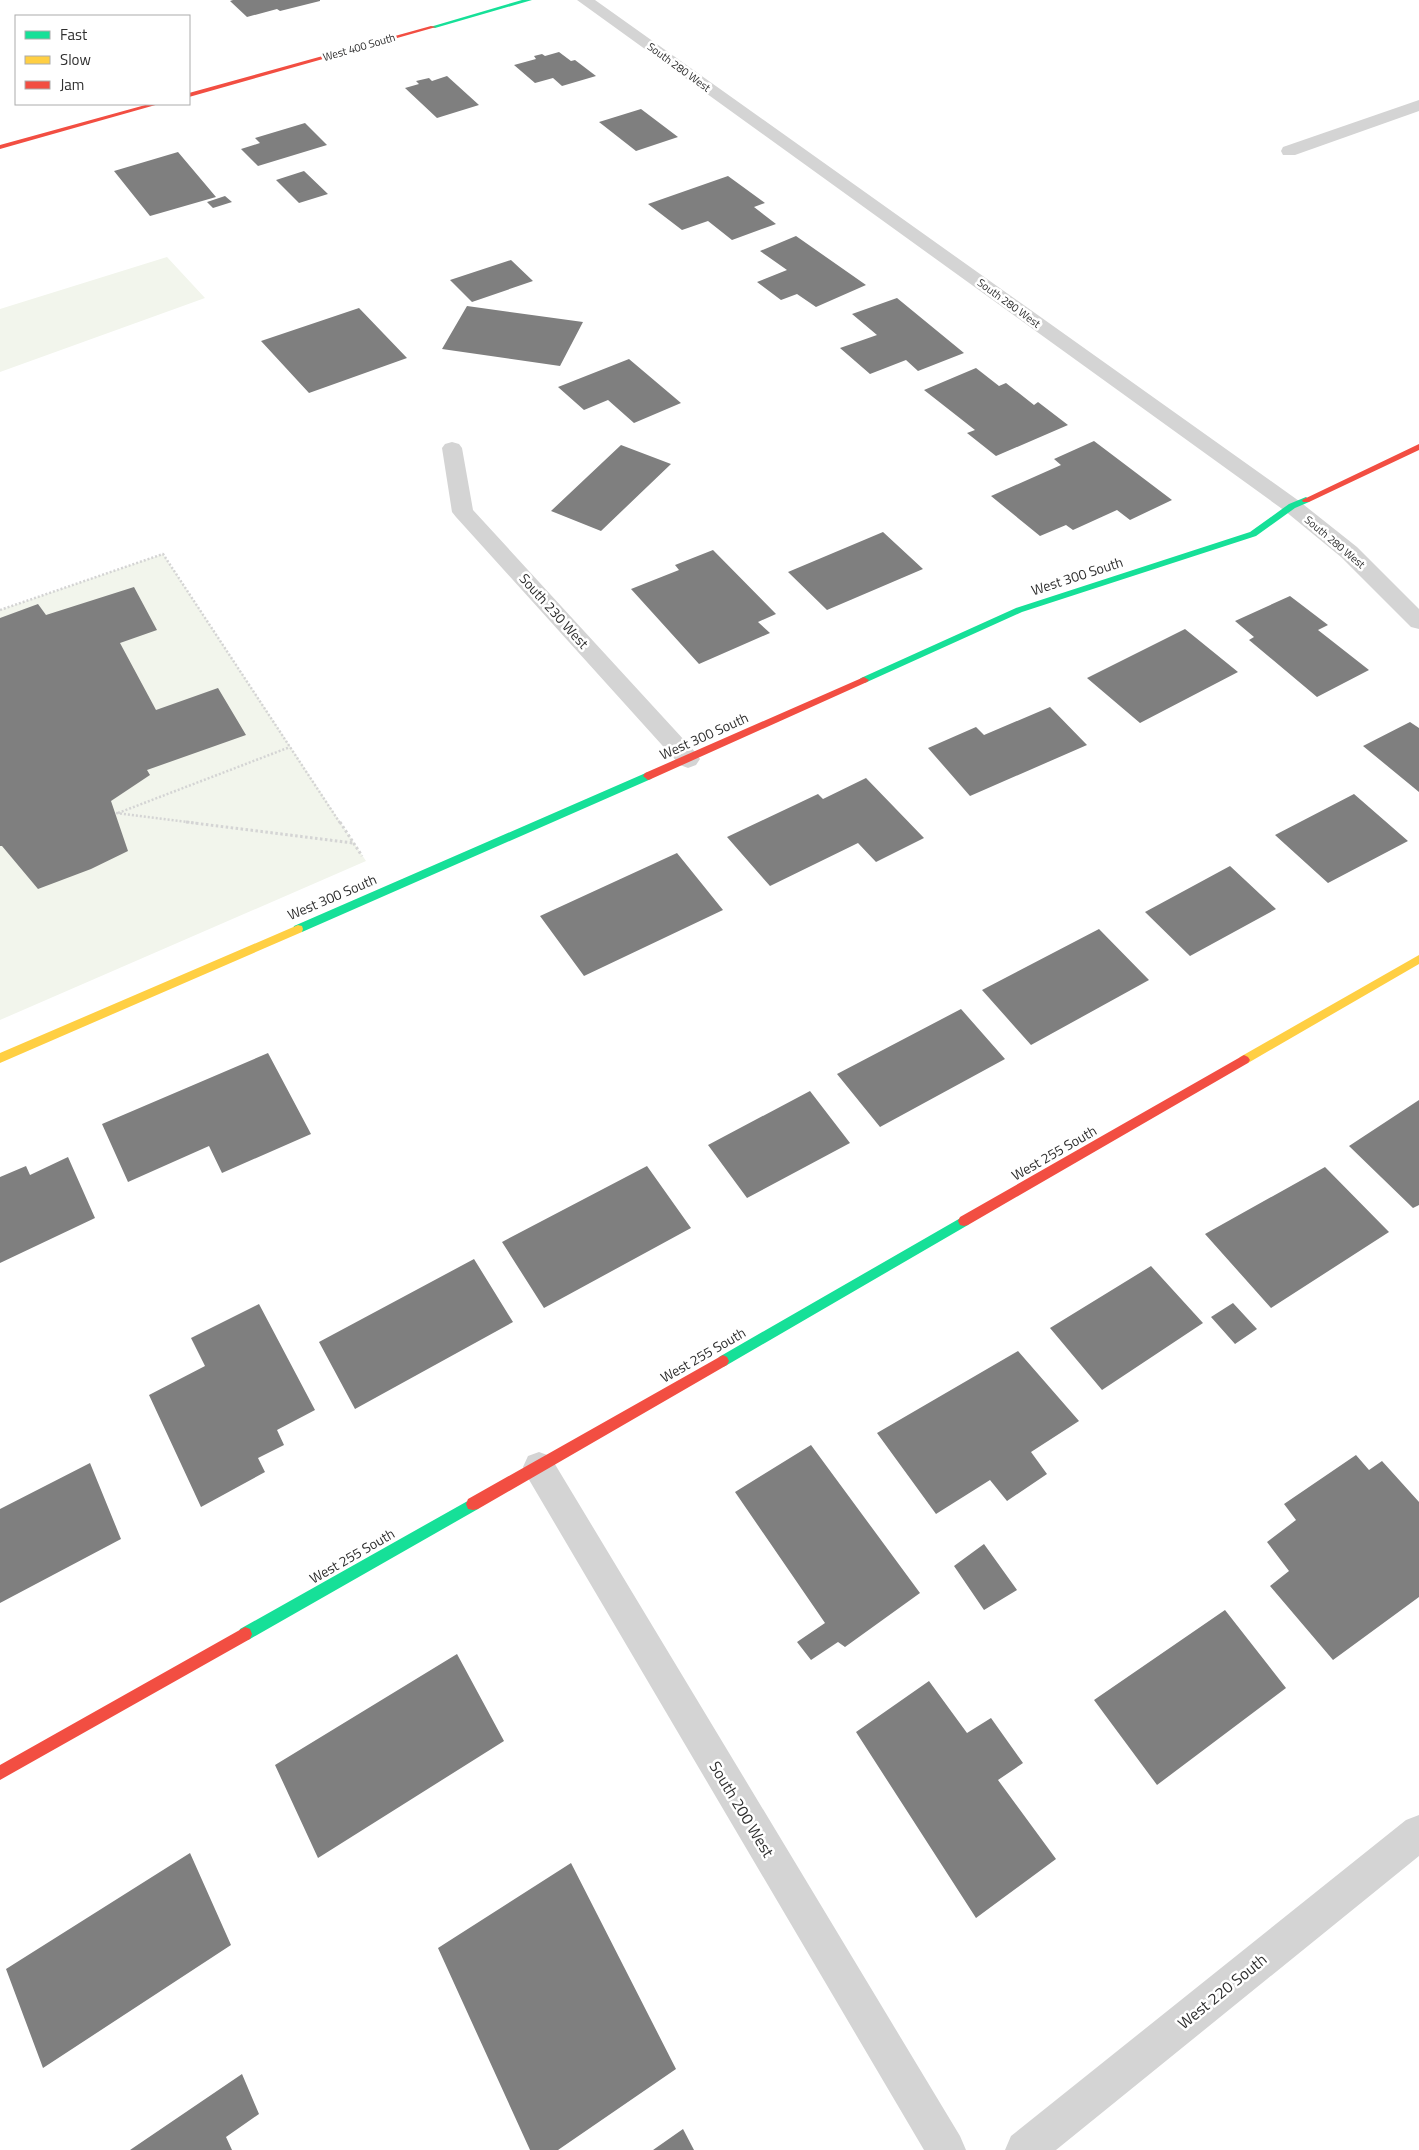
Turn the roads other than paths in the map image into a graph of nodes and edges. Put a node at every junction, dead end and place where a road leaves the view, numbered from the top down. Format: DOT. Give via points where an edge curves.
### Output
graph roads {
  1 [pos="529,0"];
  2 [pos="585,0"];
  3 [pos="190,95"];
  4 [pos="152,105"];
  5 [pos="1416,109"];
  6 [pos="0,147"];
  7 [pos="1289,151"];
  8 [pos="1419,446"];
  9 [pos="452,448"];
  10 [pos="1292,506"];
  11 [pos="1419,622"];
  12 [pos="688,759"];
  13 [pos="1419,959"];
  14 [pos="0,1058"];
  15 [pos="539,1467"];
  16 [pos="0,1773"];
  17 [pos="1419,1833"];
  18 [pos="946,2150"];
  19 [pos="1024,2150"];
  1 -- 3 [label="street, West 400 South"];
  2 -- 10 [label="street, South 280 West"];
  4 -- 6 [label="street"];
  5 -- 7 [label="street"];
  8 -- 10 [label="street, West 300 South"];
  9 -- 12 [label="street, South 230 West" via="463,512"];
  10 -- 11 [label="street, South 280 West" via="1349,552"];
  10 -- 12 [label="street, West 300 South" via="1253,534 1019,610"];
  12 -- 14 [label="street, West 300 South"];
  13 -- 15 [label="street, West 255 South"];
  15 -- 16 [label="street, West 255 South"];
  15 -- 18 [label="street, South 200 West"];
  17 -- 19 [label="street, West 220 South"];
}
